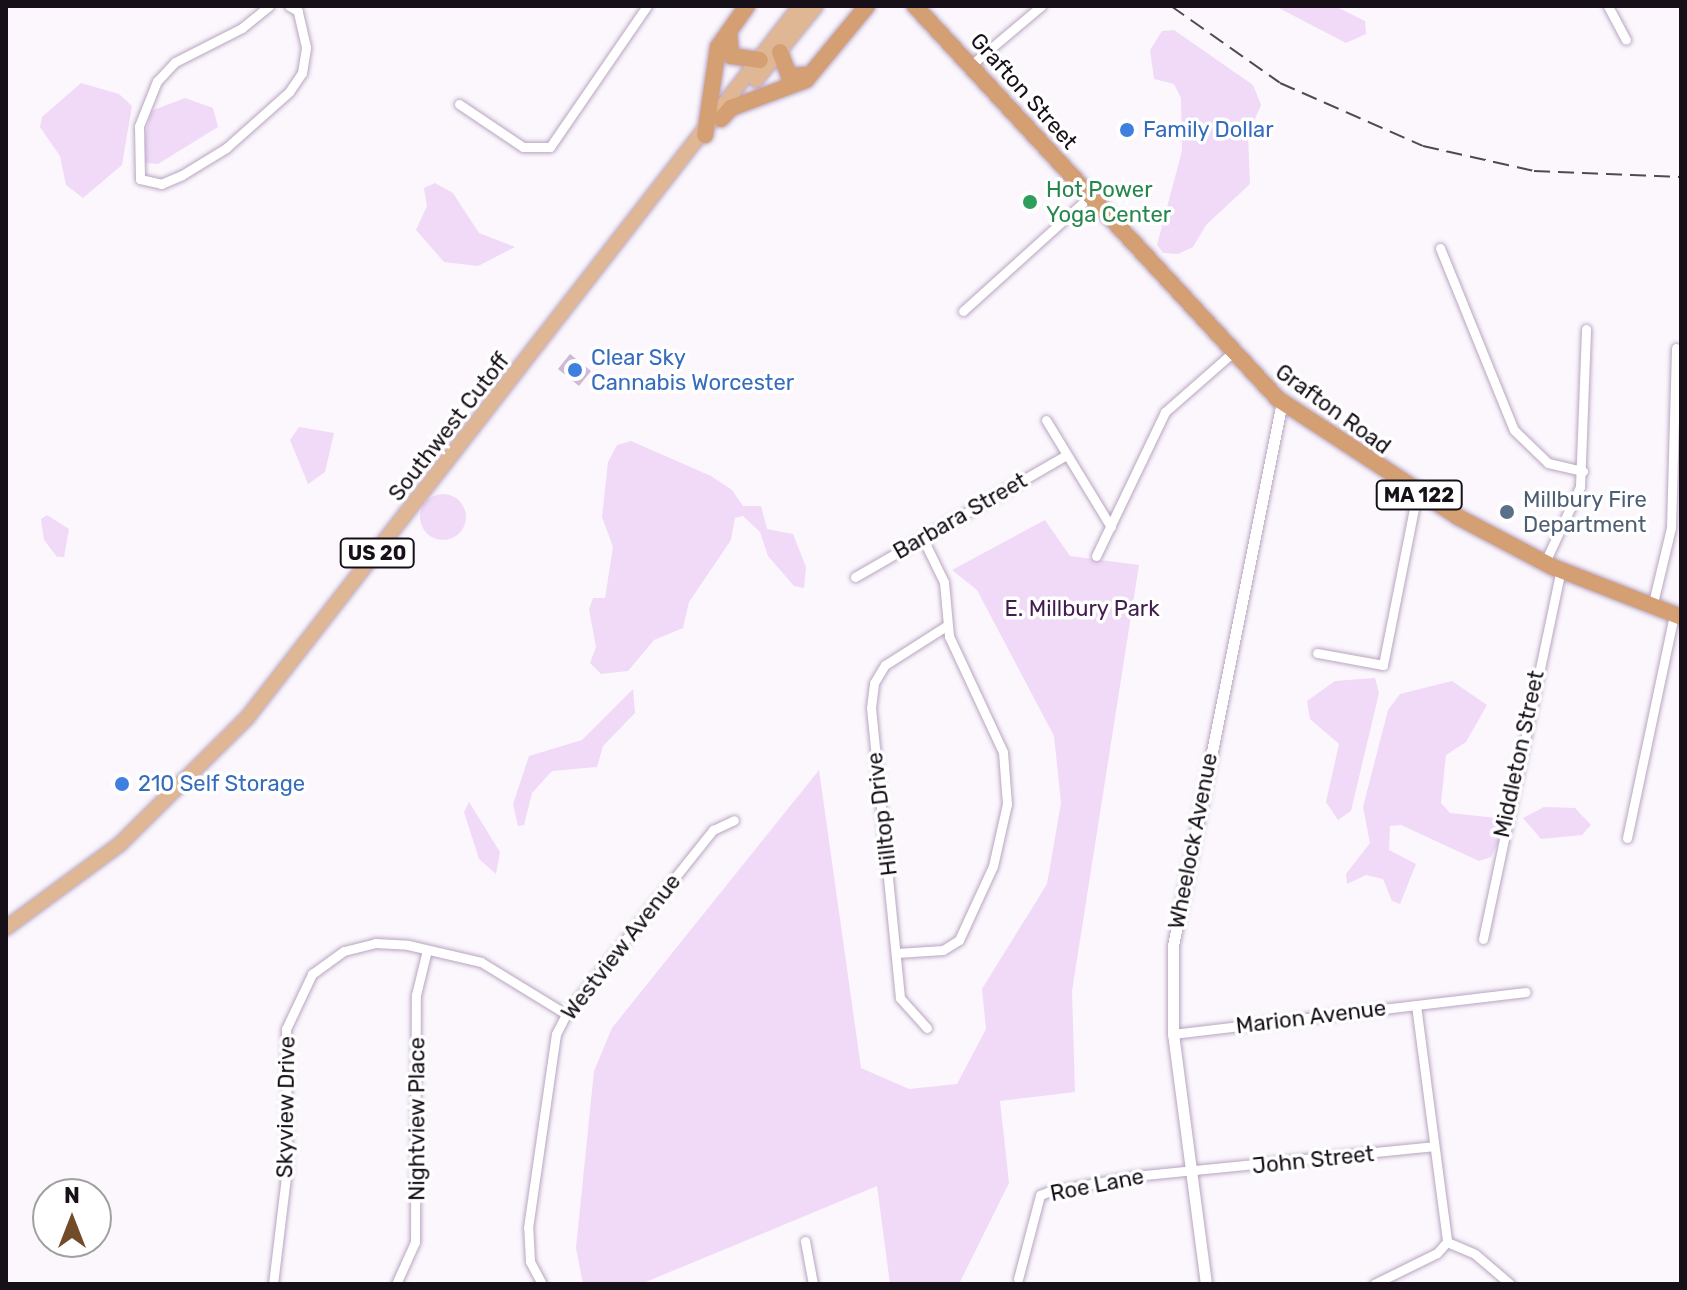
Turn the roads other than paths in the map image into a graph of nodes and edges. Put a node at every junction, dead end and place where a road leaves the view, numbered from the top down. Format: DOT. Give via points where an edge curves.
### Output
graph roads {
  1 [pos="269,6"];
  2 [pos="647,6"];
  3 [pos="747,6"];
  4 [pos="800,6"];
  5 [pos="816,6"];
  6 [pos="865,6"];
  7 [pos="915,6"];
  8 [pos="937,6"];
  9 [pos="1041,6"];
  10 [pos="1608,6"];
  11 [pos="295,8"];
  12 [pos="938,28"];
  13 [pos="729,30"];
  14 [pos="1626,40"];
  15 [pos="780,52"];
  16 [pos="760,60"];
  17 [pos="971,65"];
  18 [pos="459,104"];
  19 [pos="726,113"];
  20 [pos="705,135"];
  21 [pos="1089,197"];
  22 [pos="1440,248"];
  23 [pos="963,311"];
  24 [pos="1194,314"];
  25 [pos="1586,329"];
  26 [pos="1676,348"];
  27 [pos="1231,354"];
  28 [pos="1282,402"];
  29 [pos="1046,420"];
  30 [pos="1678,424"];
  31 [pos="1065,456"];
  32 [pos="1583,471"];
  33 [pos="1417,494"];
  34 [pos="1111,527"];
  35 [pos="922,537"];
  36 [pos="1096,556"];
  37 [pos="1545,562"];
  38 [pos="1561,570"];
  39 [pos="855,577"];
  40 [pos="1652,607"];
  41 [pos="1678,616"];
  42 [pos="946,626"];
  43 [pos="1317,653"];
  44 [pos="734,820"];
  45 [pos="1627,838"];
  46 [pos="6,928"];
  47 [pos="1483,939"];
  48 [pos="427,950"];
  49 [pos="897,953"];
  50 [pos="1526,992"];
  51 [pos="1416,1005"];
  52 [pos="566,1014"];
  53 [pos="927,1028"];
  54 [pos="1173,1034"];
  55 [pos="1434,1146"];
  56 [pos="1192,1170"];
  57 [pos="805,1241"];
  58 [pos="1447,1242"];
  59 [pos="1018,1279"];
  60 [pos="273,1284"];
  61 [pos="396,1284"];
  62 [pos="542,1284"];
  63 [pos="813,1284"];
  64 [pos="1206,1284"];
  65 [pos="1374,1284"];
  66 [pos="1510,1284"];
  1 -- 11 [label="street" via="242,28 175,62 157,81 139,126 140,179 161,184 182,175 226,148 289,92 306,56"];
  2 -- 18 [label="street" via="554,142 539,149 516,144"];
  3 -- 13 [label="highway"];
  4 -- 16 [label="main road, Southwest Cutoff / US 20"];
  5 -- 15 [label="main road, Southwest Cutoff / US 20"];
  6 -- 15 [label="highway" via="804,77 785,72"];
  6 -- 19 [label="highway" via="806,80"];
  7 -- 12 [label="highway, Grafton Street / MA 122"];
  8 -- 12 [label="highway"];
  9 -- 17 [label="street"];
  10 -- 14 [label="street"];
  12 -- 17 [label="highway, Grafton Street / MA 122"];
  13 -- 16 [label="highway" via="731,56"];
  13 -- 20 [label="highway" via="716,55"];
  15 -- 19 [label="main road, Southwest Cutoff / US 20"];
  16 -- 20 [label="main road, Southwest Cutoff / US 20"];
  17 -- 21 [label="highway, Grafton Street / MA 122"];
  19 -- 20 [label="main road, Southwest Cutoff / US 20"];
  20 -- 46 [label="main road, Southwest Cutoff / US 20" via="247,718 124,840"];
  21 -- 23 [label="street"];
  21 -- 24 [label="highway, Grafton Street / MA 122"];
  22 -- 32 [label="street" via="1514,430 1548,463"];
  24 -- 27 [label="highway, Grafton Road / MA 122"];
  25 -- 32 [label="street"];
  26 -- 30 [label="street"];
  27 -- 28 [label="highway, Grafton Road / MA 122"];
  27 -- 34 [label="street" via="1165,412"];
  28 -- 33 [label="highway, Grafton Road / MA 122"];
  28 -- 54 [label="street, Wheelock Avenue" via="1176,925"];
  29 -- 31 [label="street"];
  30 -- 40 [label="street" via="1671,528"];
  31 -- 34 [label="street"];
  31 -- 35 [label="street, Barbara Street"];
  32 -- 37 [label="street" via="1569,519"];
  33 -- 37 [label="highway, Grafton Road / MA 122"];
  33 -- 43 [label="street" via="1383,665"];
  34 -- 36 [label="street"];
  35 -- 39 [label="street, Barbara Street"];
  35 -- 42 [label="street" via="942,573"];
  37 -- 38 [label="highway, Grafton Road / MA 122"];
  38 -- 40 [label="highway, Grafton Road / MA 122"];
  38 -- 47 [label="street, Middleton Street"];
  40 -- 41 [label="highway, Grafton Road / MA 122"];
  41 -- 45 [label="street"];
  42 -- 49 [label="street, Hilltop Drive" via="891,659 872,692"];
  42 -- 49 [label="street" via="1003,752 1004,822 983,894 959,940 943,950"];
  44 -- 52 [label="street, Westview Avenue" via="713,830"];
  48 -- 52 [label="street, Skyview Drive" via="481,962"];
  48 -- 60 [label="street, Skyview Drive" via="375,943 344,951 299,992 286,1029 287,1169"];
  48 -- 61 [label="street, Nightview Place" via="416,995 416,1230 412,1259"];
  49 -- 53 [label="street, Hilltop Drive" via="900,998"];
  50 -- 51 [label="street, Marion Avenue"];
  51 -- 54 [label="street, Marion Avenue"];
  51 -- 55 [label="street"];
  52 -- 62 [label="street, Westview Avenue" via="548,1060 528,1228 530,1261"];
  54 -- 56 [label="street, Wheelock Avenue"];
  55 -- 56 [label="street, John Street"];
  55 -- 58 [label="street"];
  56 -- 59 [label="street, Roe Lane" via="1040,1195"];
  56 -- 64 [label="street, Wheelock Avenue"];
  57 -- 63 [label="street"];
  58 -- 65 [label="street" via="1437,1253"];
  58 -- 66 [label="street" via="1475,1254"];
}
